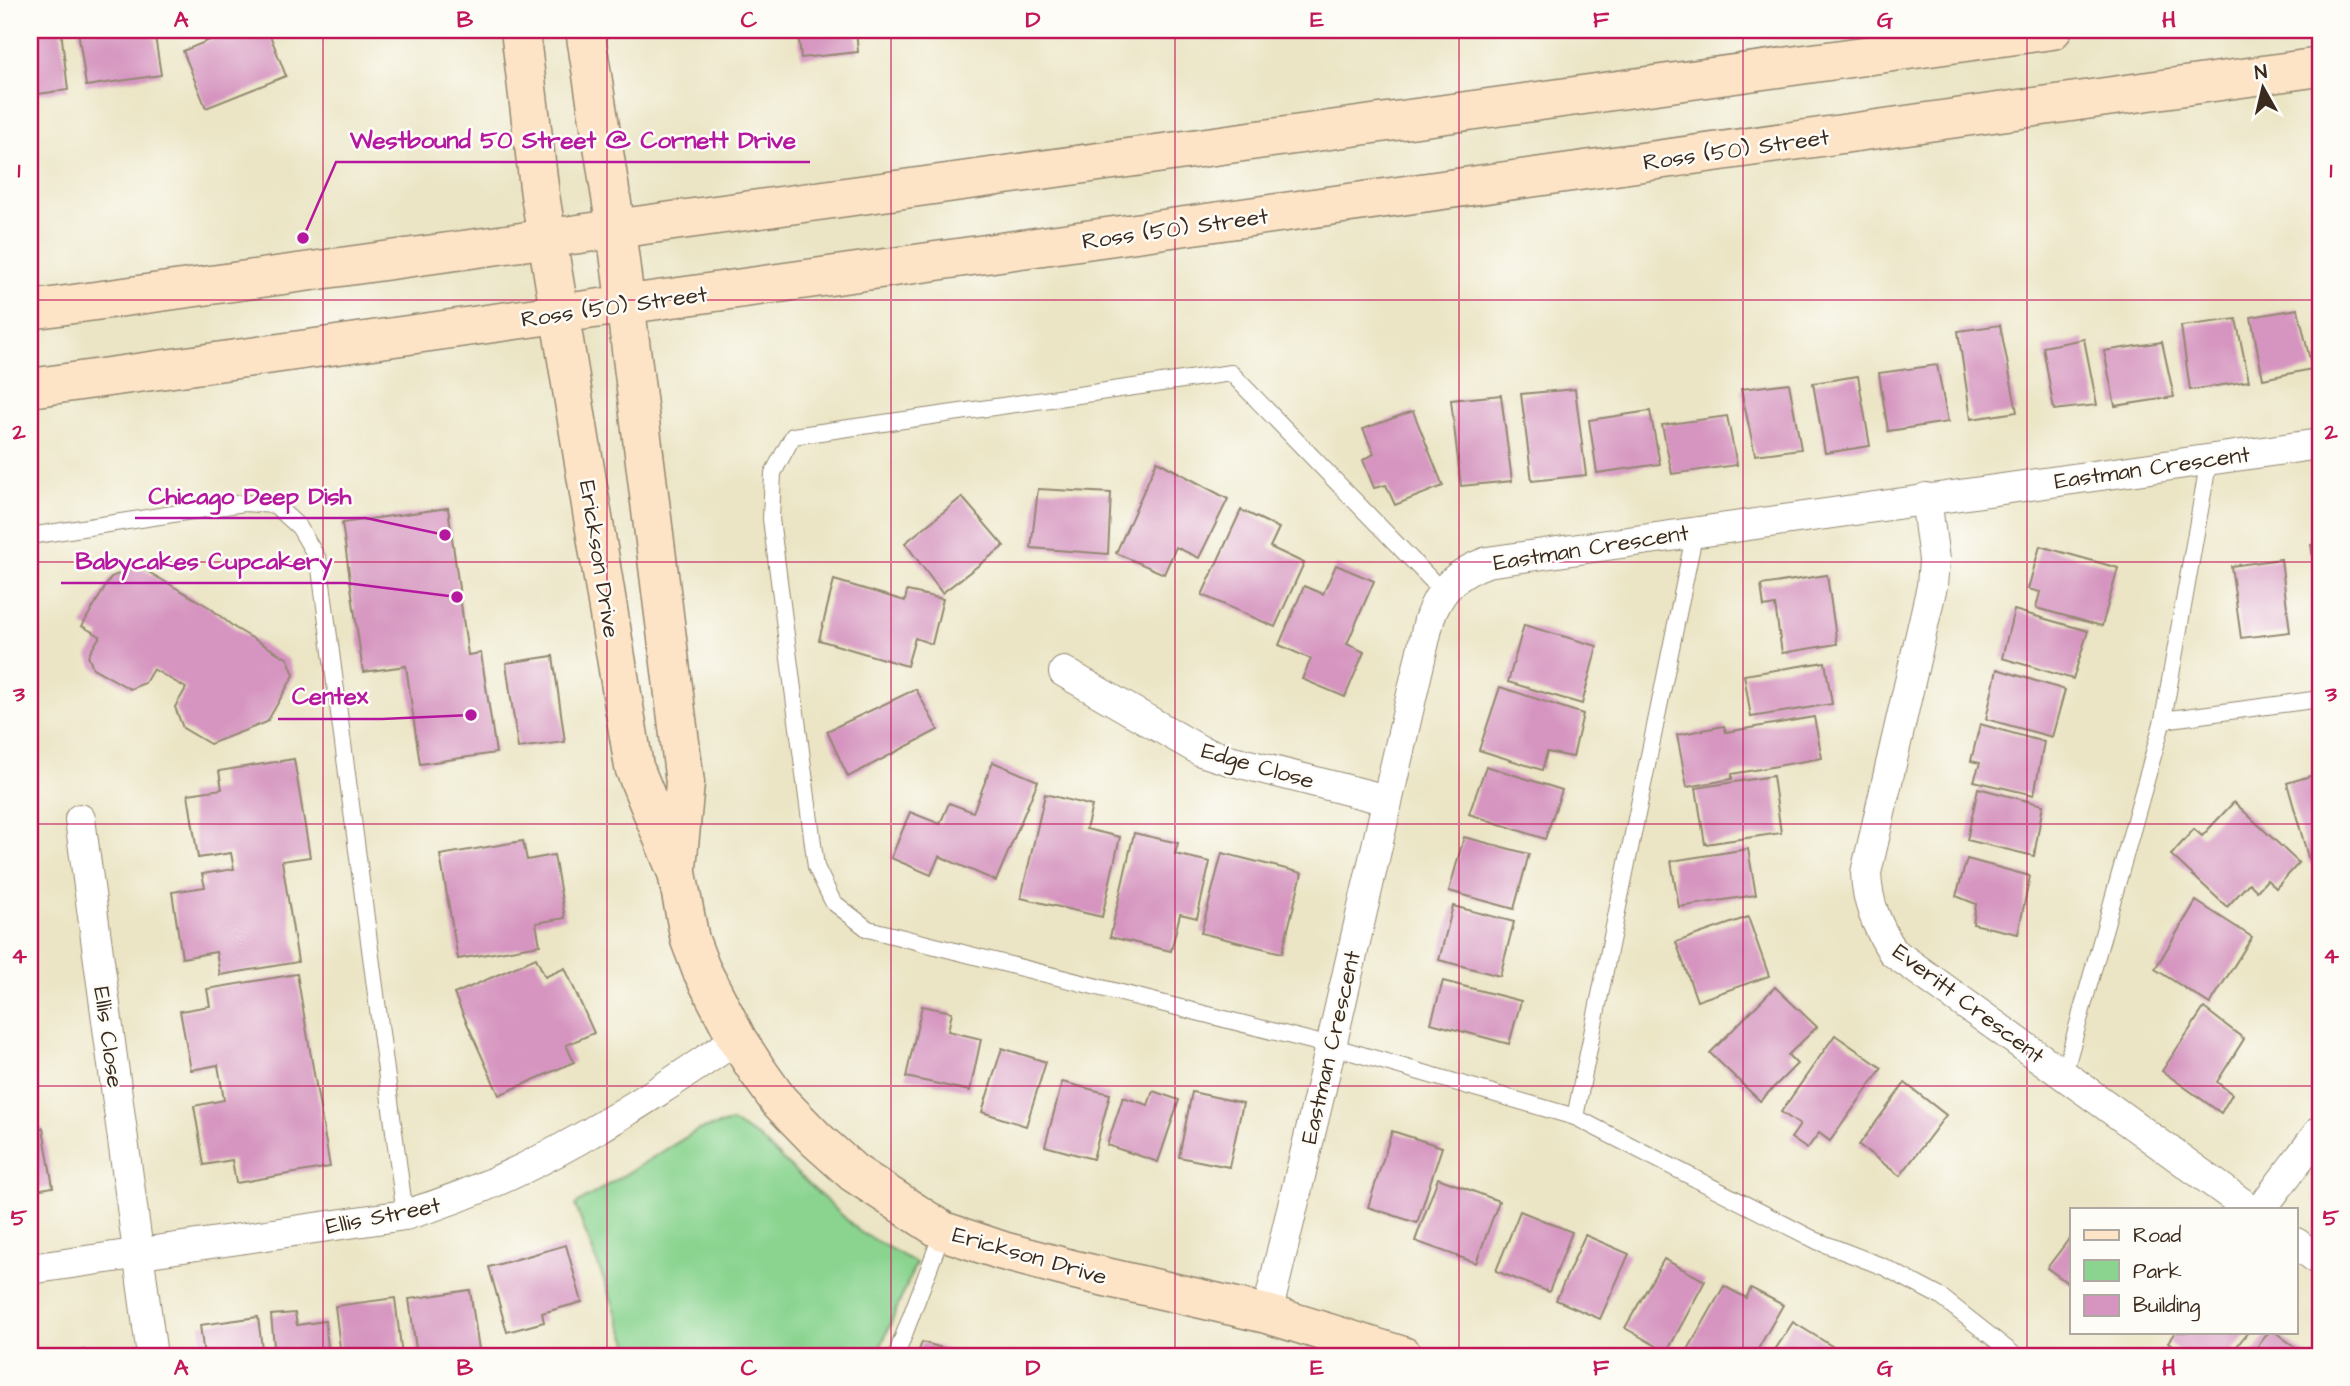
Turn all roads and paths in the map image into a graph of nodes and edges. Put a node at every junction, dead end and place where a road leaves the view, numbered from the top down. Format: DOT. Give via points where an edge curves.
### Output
graph roads {
  1 [pos="520,30"];
  2 [pos="584,30"];
  3 [pos="2052,30"];
  4 [pos="2320,66"];
  5 [pos="616,229"];
  6 [pos="548,238"];
  7 [pos="625,305"];
  8 [pos="30,310"];
  9 [pos="560,314"];
  10 [pos="30,388"];
  11 [pos="2320,444"];
  12 [pos="2209,459"];
  13 [pos="1926,498"];
  14 [pos="1695,531"];
  15 [pos="30,536"];
  16 [pos="1442,590"];
  17 [pos="1063,672"];
  18 [pos="2320,699"];
  19 [pos="2163,720"];
  20 [pos="1387,800"];
  21 [pos="80,819"];
  22 [pos="677,873"];
  23 [pos="737,1039"];
  24 [pos="1331,1046"];
  25 [pos="2064,1074"];
  26 [pos="1576,1117"];
  27 [pos="2320,1131"];
  28 [pos="2249,1208"];
  29 [pos="2262,1208"];
  30 [pos="405,1215"];
  31 [pos="943,1231"];
  32 [pos="2298,1244"];
  33 [pos="139,1255"];
  34 [pos="2320,1261"];
  35 [pos="30,1269"];
  36 [pos="1267,1314"];
  37 [pos="152,1356"];
  38 [pos="896,1356"];
  39 [pos="1403,1356"];
  40 [pos="2016,1356"];
  1 -- 6 [label="main road, Erickson Drive"];
  2 -- 5 [label="main road, Erickson Drive"];
  3 -- 5 [label="main road"];
  4 -- 7 [label="main road, Ross (50) Street"];
  5 -- 6 [label="main road"];
  5 -- 7 [label="main road, Erickson Drive"];
  6 -- 8 [label="main road"];
  6 -- 9 [label="main road, Erickson Drive"];
  7 -- 9 [label="main road, Ross (50) Street"];
  7 -- 22 [label="main road, Erickson Drive" via="685,783"];
  9 -- 10 [label="main road, Ross (50) Street"];
  9 -- 22 [label="main road, Erickson Drive" via="634,767"];
  11 -- 12 [label="street, Eastman Crescent"];
  12 -- 13 [label="street, Eastman Crescent"];
  12 -- 19 [label="lane"];
  13 -- 14 [label="street, Eastman Crescent"];
  13 -- 25 [label="street, Everitt Crescent" via="1934,560 1932,586 1866,873 1867,894 1894,952"];
  14 -- 16 [label="street, Eastman Crescent" via="1486,562 1470,568"];
  14 -- 26 [label="lane"];
  15 -- 30 [label="lane" via="244,503 275,505 299,527 319,561"];
  16 -- 20 [label="street, Eastman Crescent" via="1429,620"];
  16 -- 24 [label="lane" via="1231,373 793,436 773,473 771,519 816,867 833,902 869,929"];
  17 -- 20 [label="street, Edge Close" via="1201,751"];
  18 -- 19 [label="lane"];
  19 -- 25 [label="lane"];
  20 -- 24 [label="street, Eastman Crescent"];
  21 -- 33 [label="street, Ellis Close"];
  22 -- 23 [label="main road, Erickson Drive" via="690,940"];
  23 -- 30 [label="street, Ellis Street" via="532,1166"];
  23 -- 31 [label="main road, Erickson Drive" via="779,1101 817,1140 854,1173"];
  24 -- 26 [label="lane"];
  24 -- 36 [label="street, Eastman Crescent"];
  25 -- 28 [label="street, Everitt Crescent"];
  26 -- 40 [label="lane" via="1817,1241 1884,1267 1941,1297"];
  27 -- 29 [label="street"];
  30 -- 33 [label="street, Ellis Street"];
  31 -- 36 [label="main road, Erickson Drive" via="1075,1270"];
  31 -- 38 [label="lane"];
  32 -- 34 [label="street"];
  33 -- 35 [label="street, Ellis Street"];
  33 -- 37 [label="street, Ellis Close"];
  36 -- 39 [label="main road, Erickson Drive"];
}
